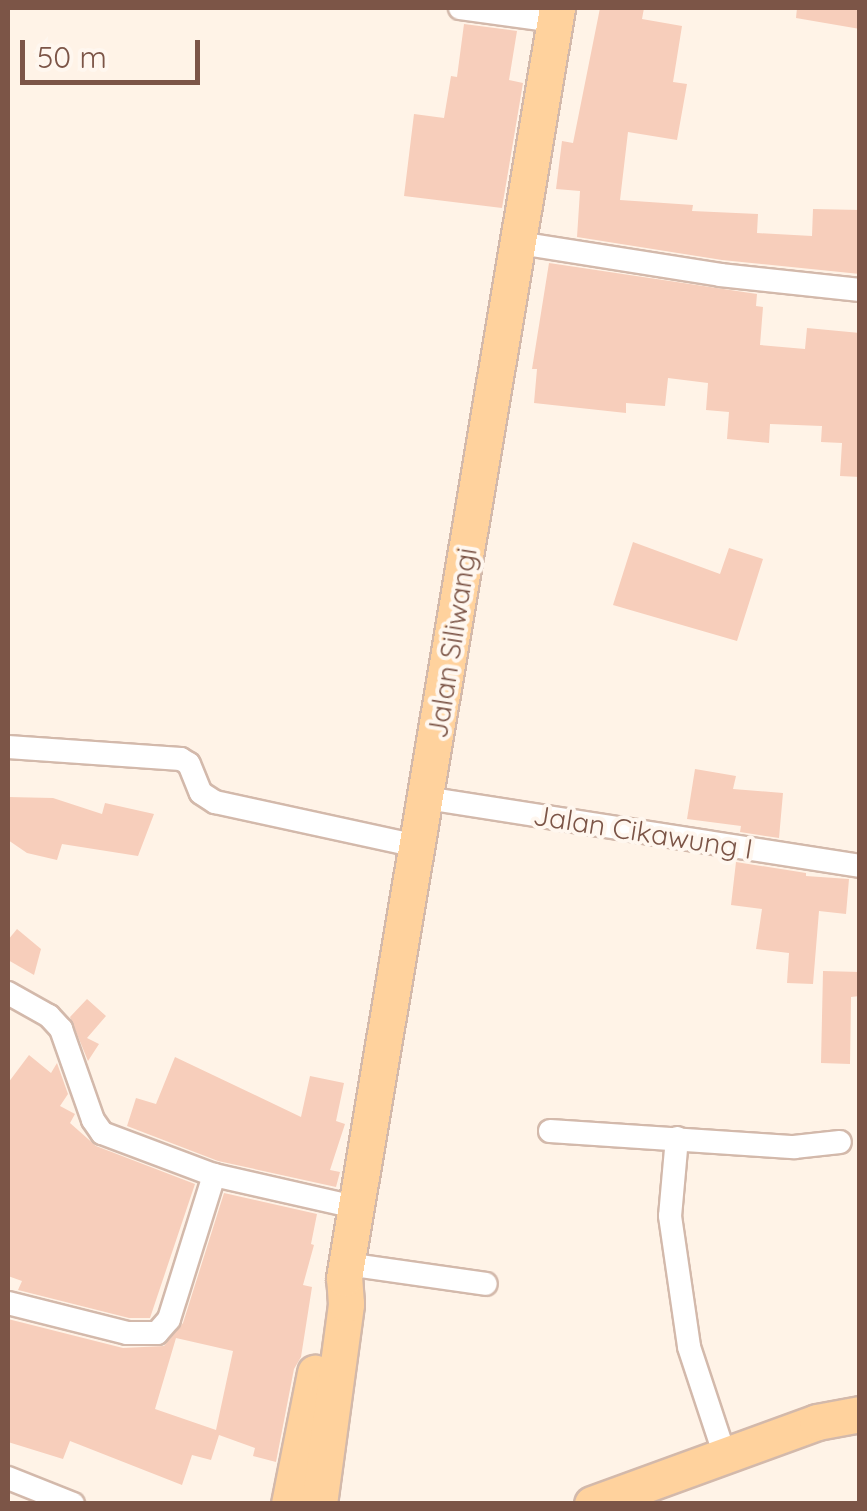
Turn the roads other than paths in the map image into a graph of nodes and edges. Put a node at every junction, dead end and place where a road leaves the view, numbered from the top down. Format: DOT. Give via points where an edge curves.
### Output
graph roads {
  1 [pos="460,8"];
  2 [pos="556,14"];
  3 [pos="519,242"];
  4 [pos="860,290"];
  5 [pos="8,748"];
  6 [pos="426,798"];
  7 [pos="416,846"];
  8 [pos="860,866"];
  9 [pos="8,993"];
  10 [pos="550,1131"];
  11 [pos="677,1138"];
  12 [pos="840,1142"];
  13 [pos="214,1175"];
  14 [pos="356,1207"];
  15 [pos="345,1271"];
  16 [pos="486,1284"];
  17 [pos="8,1303"];
  18 [pos="860,1414"];
  19 [pos="724,1453"];
  20 [pos="8,1478"];
  21 [pos="73,1504"];
  22 [pos="289,1504"];
  23 [pos="319,1504"];
  24 [pos="592,1504"];
  1 -- 2 [label="street"];
  2 -- 3 [label="main road, Jalan Siliwangi"];
  3 -- 4 [label="street"];
  3 -- 6 [label="main road, Jalan Siliwangi"];
  5 -- 7 [label="street" via="181,760 215,802"];
  6 -- 7 [label="main road, Jalan Siliwangi"];
  6 -- 8 [label="street, Jalan Cikawung I"];
  7 -- 14 [label="main road, Jalan Siliwangi"];
  9 -- 13 [label="street" via="61,1029 102,1133"];
  10 -- 11 [label="street"];
  11 -- 12 [label="street" via="794,1146"];
  11 -- 19 [label="street" via="670,1216 689,1348"];
  13 -- 14 [label="street"];
  13 -- 17 [label="street" via="169,1319 157,1333"];
  14 -- 15 [label="main road, Jalan Siliwangi"];
  15 -- 16 [label="street"];
  15 -- 22 [label="main road, Jalan Siliwangi" via="329,1302"];
  15 -- 23 [label="main road, Jalan Siliwangi"];
  18 -- 19 [label="main road"];
  19 -- 24 [label="main road"];
  20 -- 21 [label="street"];
}
